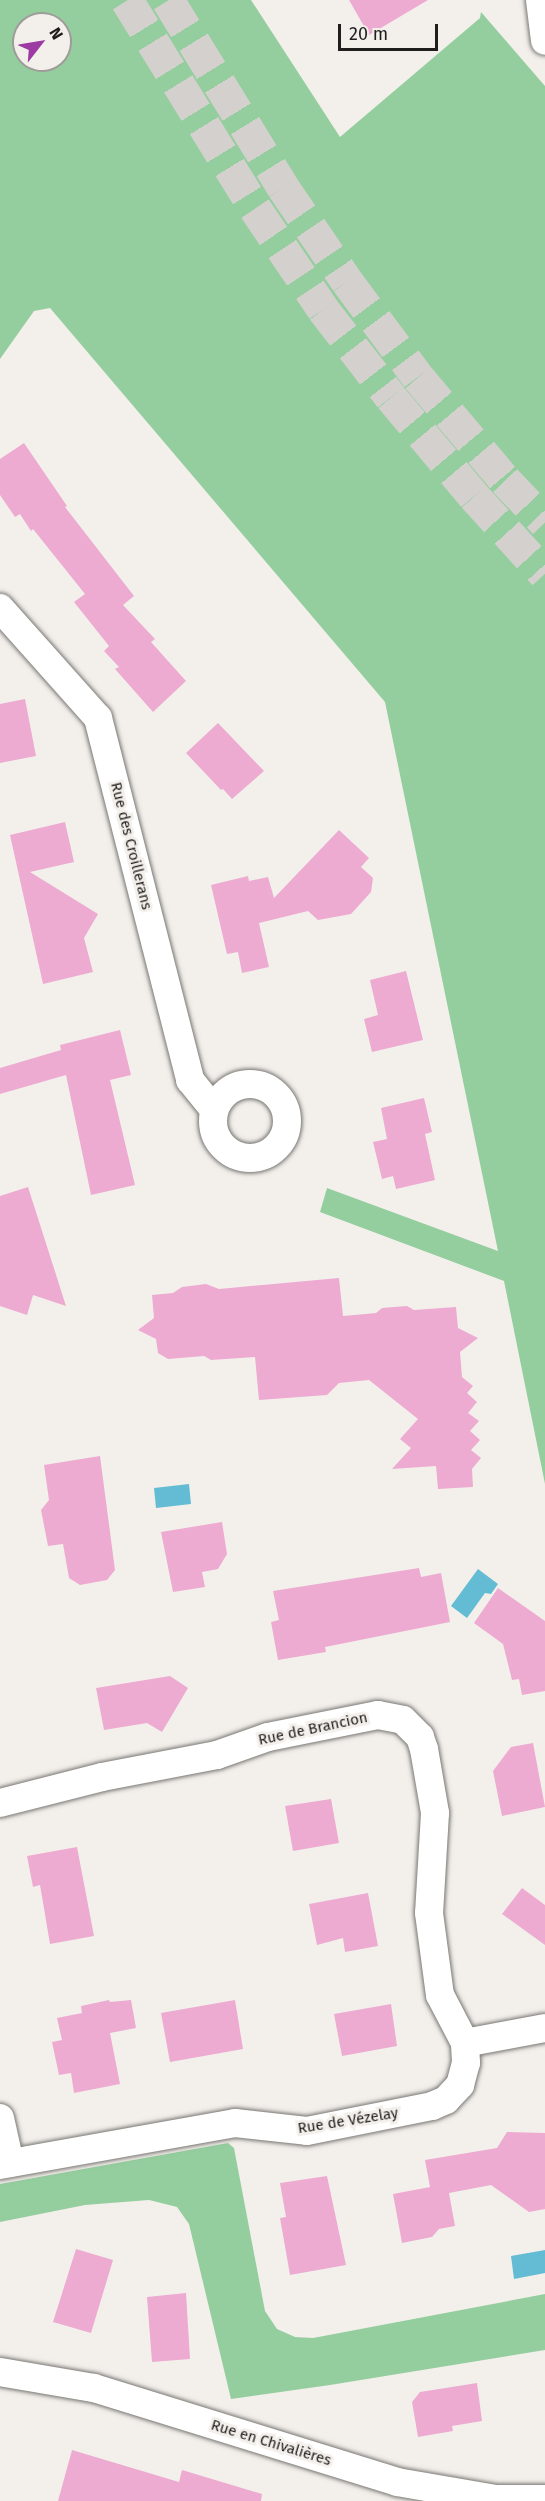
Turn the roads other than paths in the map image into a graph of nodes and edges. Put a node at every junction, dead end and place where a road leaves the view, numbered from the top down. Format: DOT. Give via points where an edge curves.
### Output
graph roads {
  1 [pos="540,0"];
  2 [pos="545,41"];
  3 [pos="0,608"];
  4 [pos="214,1110"];
  5 [pos="0,1803"];
  6 [pos="545,2028"];
  7 [pos="465,2043"];
  8 [pos="0,2118"];
  9 [pos="5,2164"];
  10 [pos="0,2372"];
  11 [pos="545,2499"];
  1 -- 2 [label="street"];
  3 -- 4 [label="street, Rue des Croillerans" via="98,718 190,1080"];
  5 -- 7 [label="street, Rue de Brancion" via="102,1777 216,1755 268,1737 378,1715 403,1720 420,1737 435,1813 429,1913 440,1995"];
  6 -- 7 [label="street"];
  7 -- 9 [label="street, Rue de Vézelay" via="466,2063 460,2085 446,2100 432,2106 307,2131 235,2123"];
  8 -- 9 [label="street"];
  10 -- 11 [label="street, Rue en Chivalières" via="94,2388 397,2482 495,2499"];
}
